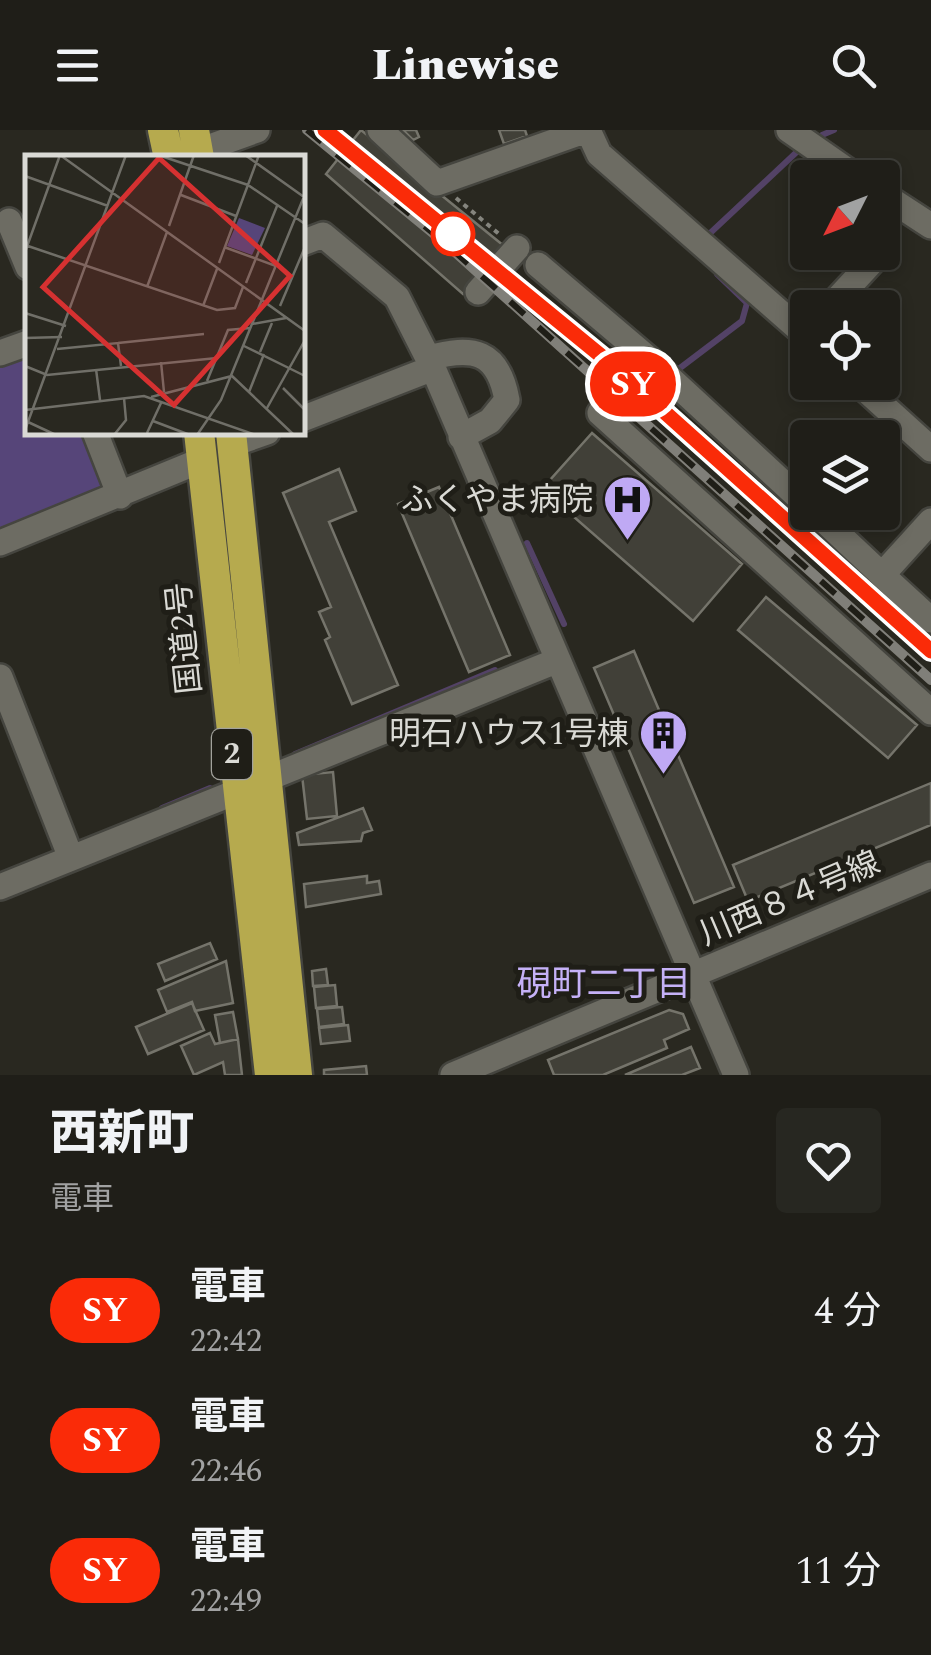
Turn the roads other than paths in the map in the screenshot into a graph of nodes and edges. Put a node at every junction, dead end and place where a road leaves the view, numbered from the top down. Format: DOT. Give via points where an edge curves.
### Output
graph roads {
  1 [pos="163,130"];
  2 [pos="257,130"];
  3 [pos="380,130"];
  4 [pos="588,130"];
  5 [pos="789,130"];
  6 [pos="188,151"];
  7 [pos="832,160"];
  8 [pos="900,206"];
  9 [pos="12,220"];
  10 [pos="923,222"];
  11 [pos="900,239"];
  12 [pos="305,241"];
  13 [pos="517,248"];
  14 [pos="25,258"];
  15 [pos="538,265"];
  16 [pos="865,270"];
  17 [pos="483,281"];
  18 [pos="845,290"];
  19 [pos="790,319"];
  20 [pos="25,344"];
  21 [pos="0,353"];
  22 [pos="431,363"];
  23 [pos="878,400"];
  24 [pos="600,413"];
  25 [pos="305,418"];
  26 [pos="96,435"];
  27 [pos="462,436"];
  28 [pos="232,438"];
  29 [pos="200,446"];
  30 [pos="931,449"];
  31 [pos="790,489"];
  32 [pos="120,496"];
  33 [pos="931,521"];
  34 [pos="833,530"];
  35 [pos="0,544"];
  36 [pos="882,575"];
  37 [pos="931,620"];
  38 [pos="556,661"];
  39 [pos="0,677"];
  40 [pos="931,712"];
  41 [pos="250,786"];
  42 [pos="71,858"];
  43 [pos="931,875"];
  44 [pos="0,887"];
  45 [pos="692,976"];
  46 [pos="270,1075"];
  47 [pos="297,1075"];
  48 [pos="453,1075"];
  49 [pos="736,1075"];
  1 -- 6 [label="highway"];
  2 -- 6 [label="street"];
  3 -- 4 [label="street" via="437,183"];
  4 -- 19 [label="street" via="599,154"];
  5 -- 7 [label="street"];
  8 -- 10 [label="street"];
  9 -- 14 [label="street"];
  10 -- 11 [label="street"];
  12 -- 22 [label="street" via="323,235 397,296"];
  13 -- 17 [label="street"];
  15 -- 31 [label="street"];
  16 -- 18 [label="street"];
  20 -- 21 [label="street"];
  22 -- 25 [label="street"];
  22 -- 27 [label="street"];
  22 -- 27 [label="street" via="463,348 489,359 504,379 508,400 490,421"];
  23 -- 30 [label="street"];
  24 -- 40 [label="street"];
  26 -- 32 [label="street"];
  27 -- 38 [label="street"];
  28 -- 41 [label="highway, 国道2号 / 2"];
  29 -- 32 [label="street"];
  29 -- 41 [label="highway, 国道2号 / 2"];
  32 -- 35 [label="street"];
  33 -- 36 [label="street"];
  34 -- 36 [label="street"];
  36 -- 37 [label="street"];
  38 -- 41 [label="street"];
  38 -- 45 [label="street"];
  39 -- 42 [label="street"];
  41 -- 42 [label="street"];
  41 -- 46 [label="highway, 国道2号 / 2"];
  41 -- 47 [label="highway, 国道2号 / 2"];
  42 -- 44 [label="street"];
  43 -- 45 [label="street, 川西８４号線"];
  45 -- 48 [label="street, 川西８４号線"];
  45 -- 49 [label="street"];
}
